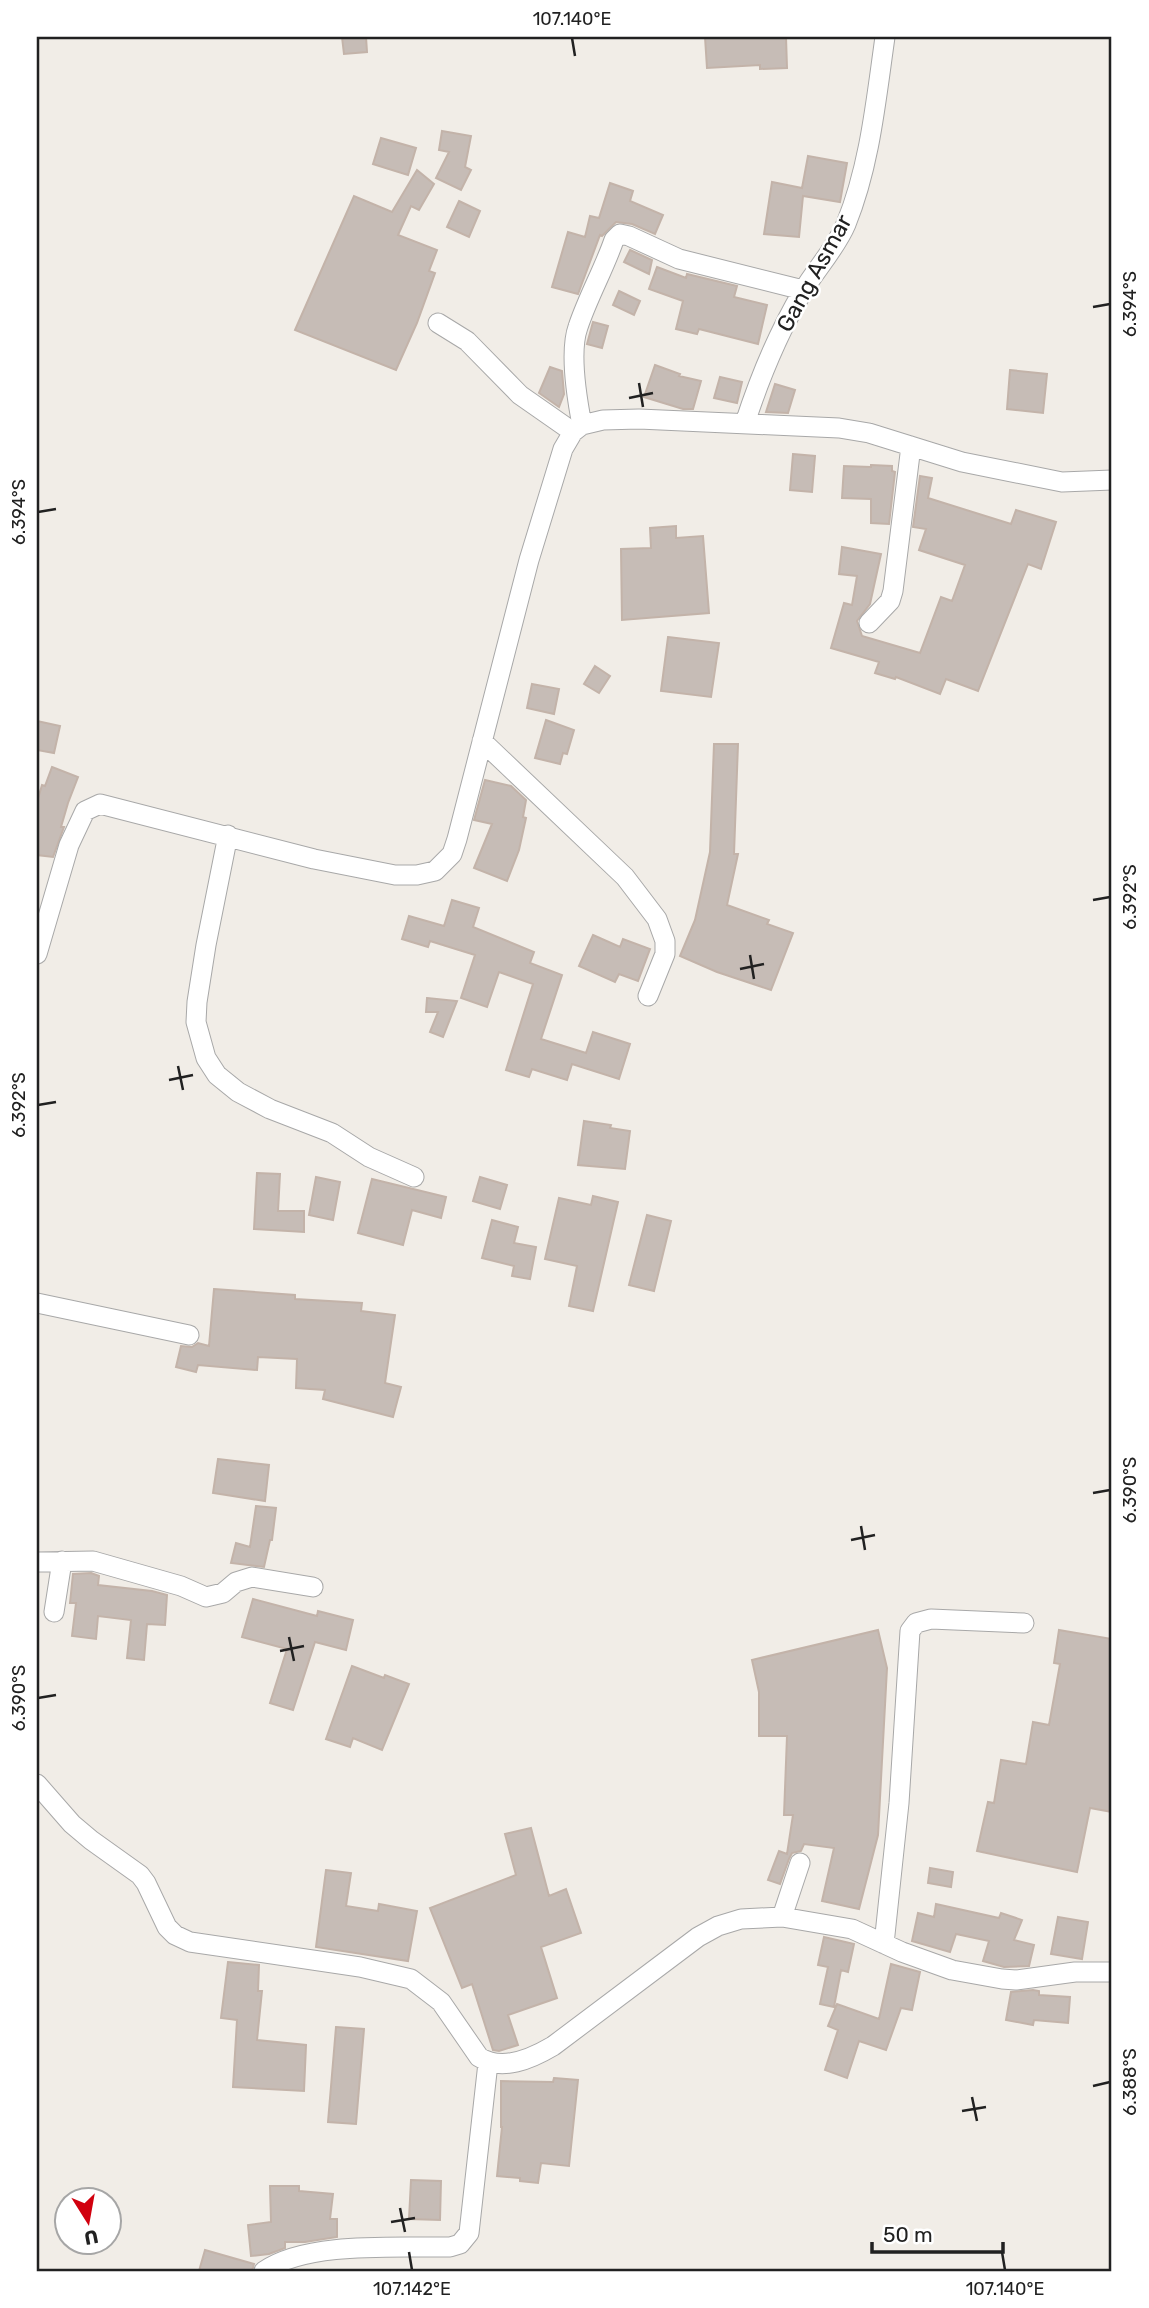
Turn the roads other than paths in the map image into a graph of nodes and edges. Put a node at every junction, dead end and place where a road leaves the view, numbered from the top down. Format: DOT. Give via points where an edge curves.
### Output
graph roads {
  1 [pos="885,37"];
  2 [pos="803,290"];
  3 [pos="438,323"];
  4 [pos="745,423"];
  5 [pos="577,428"];
  6 [pos="911,446"];
  7 [pos="1112,480"];
  8 [pos="869,623"];
  9 [pos="482,741"];
  10 [pos="228,835"];
  11 [pos="44,906"];
  12 [pos="37,954"];
  13 [pos="648,996"];
  14 [pos="414,1177"];
  15 [pos="37,1303"];
  16 [pos="189,1335"];
  17 [pos="62,1561"];
  18 [pos="37,1562"];
  19 [pos="313,1587"];
  20 [pos="54,1612"];
  21 [pos="1024,1623"];
  22 [pos="37,1784"];
  23 [pos="800,1863"];
  24 [pos="782,1917"];
  25 [pos="884,1944"];
  26 [pos="1112,1972"];
  27 [pos="488,2063"];
  28 [pos="264,2271"];
  1 -- 2 [label="street, Gang Asmar" via="864,169 845,226"];
  2 -- 4 [label="street, Gang Asmar" via="764,368"];
  2 -- 5 [label="street" via="678,259 620,234 577,329"];
  3 -- 5 [label="street" via="467,341 520,395"];
  4 -- 5 [label="street" via="603,420"];
  4 -- 6 [label="street" via="839,428"];
  5 -- 9 [label="street" via="563,449 529,560"];
  6 -- 7 [label="street" via="1062,482"];
  6 -- 8 [label="street" via="893,591 890,601"];
  9 -- 10 [label="street" via="452,854 435,870 395,875"];
  9 -- 13 [label="street" via="625,877 657,919 665,954"];
  10 -- 11 [label="street" via="109,805 90,807"];
  10 -- 14 [label="street" via="197,1002 196,1022 206,1058 238,1092 332,1133 369,1157"];
  11 -- 12 [label="street"];
  15 -- 16 [label="street"];
  17 -- 18 [label="street"];
  17 -- 19 [label="street" via="93,1561 206,1597 252,1577"];
  17 -- 20 [label="street"];
  21 -- 25 [label="street" via="930,1619 916,1623 910,1631"];
  22 -- 27 [label="street" via="90,1840 140,1875 175,1935 190,1942 320,1960 411,1979 441,2002"];
  23 -- 24 [label="street"];
  24 -- 25 [label="street" via="852,1929"];
  24 -- 27 [label="street" via="741,1919 718,1926 534,2058"];
  25 -- 26 [label="street" via="951,1970 1002,1979"];
  27 -- 28 [label="street" via="465,2240 450,2247 326,2250 289,2258"];
}
